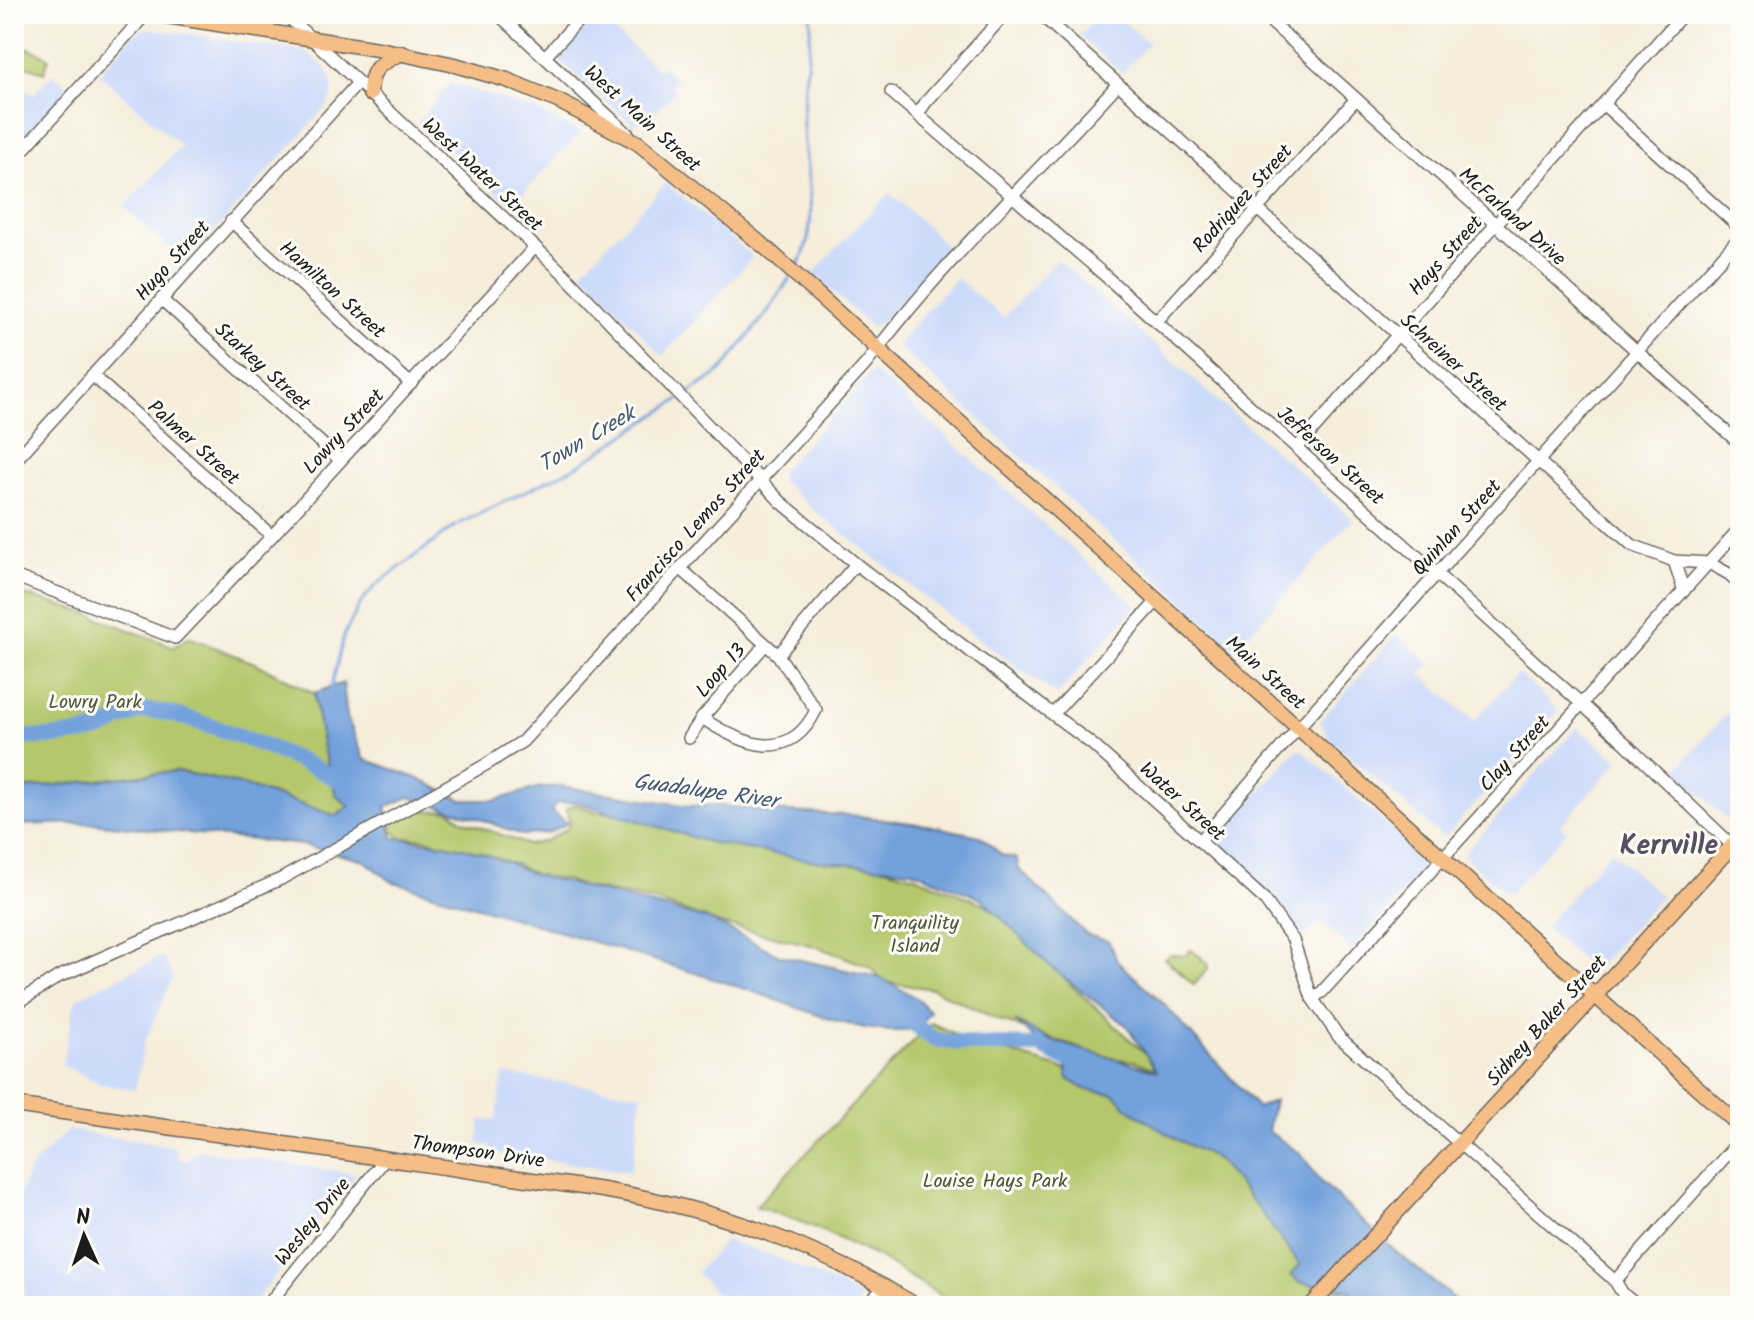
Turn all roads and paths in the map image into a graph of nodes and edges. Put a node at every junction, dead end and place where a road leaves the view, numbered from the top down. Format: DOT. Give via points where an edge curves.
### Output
graph roads {
  1 [pos="146,14"];
  2 [pos="154,14"];
  3 [pos="285,14"];
  4 [pos="498,14"];
  5 [pos="584,14"];
  6 [pos="1005,14"];
  7 [pos="1040,14"];
  8 [pos="1262,14"];
  9 [pos="1683,14"];
  10 [pos="313,39"];
  11 [pos="401,53"];
  12 [pos="545,57"];
  13 [pos="1118,84"];
  14 [pos="364,88"];
  15 [pos="891,92"];
  16 [pos="1356,99"];
  17 [pos="1604,105"];
  18 [pos="918,114"];
  19 [pos="638,143"];
  20 [pos="14,160"];
  21 [pos="1012,196"];
  22 [pos="1257,209"];
  23 [pos="231,221"];
  24 [pos="1496,225"];
  25 [pos="1740,228"];
  26 [pos="1740,237"];
  27 [pos="535,247"];
  28 [pos="766,248"];
  29 [pos="161,299"];
  30 [pos="1156,322"];
  31 [pos="1397,335"];
  32 [pos="877,349"];
  33 [pos="1639,353"];
  34 [pos="651,366"];
  35 [pos="92,375"];
  36 [pos="411,384"];
  37 [pos="1740,444"];
  38 [pos="1297,448"];
  39 [pos="340,460"];
  40 [pos="14,462"];
  41 [pos="1539,463"];
  42 [pos="760,481"];
  43 [pos="1740,528"];
  44 [pos="272,536"];
  45 [pos="1674,561"];
  46 [pos="1709,563"];
  47 [pos="856,564"];
  48 [pos="680,568"];
  49 [pos="1437,575"];
  50 [pos="14,576"];
  51 [pos="1740,584"];
  52 [pos="1684,591"];
  53 [pos="1157,601"];
  54 [pos="765,645"];
  55 [pos="778,655"];
  56 [pos="1581,704"];
  57 [pos="1054,713"];
  58 [pos="702,718"];
  59 [pos="1298,728"];
  60 [pos="689,738"];
  61 [pos="1200,841"];
  62 [pos="1737,845"];
  63 [pos="1443,859"];
  64 [pos="1595,996"];
  65 [pos="1312,998"];
  66 [pos="14,1005"];
  67 [pos="14,1105"];
  68 [pos="1740,1126"];
  69 [pos="1740,1140"];
  70 [pos="1460,1144"];
  71 [pos="386,1158"];
  72 [pos="1615,1281"];
  73 [pos="884,1287"];
  74 [pos="267,1306"];
  75 [pos="866,1306"];
  76 [pos="917,1306"];
  77 [pos="1311,1306"];
  78 [pos="1638,1306"];
  1 -- 20 [label="street"];
  2 -- 10 [label="main road"];
  3 -- 10 [label="street, West Water Street"];
  4 -- 12 [label="street, West Main Street"];
  5 -- 12 [label="street"];
  6 -- 18 [label="street"];
  7 -- 13 [label="street, Schreiner Street"];
  8 -- 16 [label="street, McFarland Drive"];
  9 -- 17 [label="street, Hays Street"];
  10 -- 11 [label="main road"];
  10 -- 14 [label="street, West Water Street"];
  11 -- 14 [label="main road" via="378,66"];
  11 -- 19 [label="main road" via="507,80"];
  12 -- 19 [label="street, West Main Street"];
  13 -- 21 [label="street, Francisco Lemos Street"];
  13 -- 22 [label="street, Schreiner Street"];
  14 -- 23 [label="street, Hugo Street"];
  14 -- 27 [label="street, West Water Street"];
  15 -- 18 [label="street, Jefferson Street"];
  16 -- 22 [label="street, Rodriguez Street"];
  16 -- 24 [label="street, McFarland Drive"];
  17 -- 24 [label="street, Hays Street"];
  17 -- 25 [label="street"];
  18 -- 21 [label="street, Jefferson Street"];
  19 -- 28 [label="main road, West Main Street"];
  21 -- 30 [label="street, Jefferson Street"];
  21 -- 32 [label="street, Francisco Lemos Street"];
  22 -- 30 [label="street, Rodriguez Street"];
  22 -- 31 [label="street, Schreiner Street"];
  23 -- 29 [label="street, Hugo Street"];
  23 -- 36 [label="street, Hamilton Street"];
  24 -- 31 [label="street, Hays Street"];
  24 -- 33 [label="street, McFarland Drive"];
  26 -- 33 [label="street, Quinlan Street"];
  27 -- 34 [label="street, West Water Street"];
  27 -- 36 [label="street, Lowry Street"];
  28 -- 32 [label="main road, Main Street"];
  29 -- 35 [label="street, Hugo Street"];
  29 -- 39 [label="street, Starkey Street"];
  30 -- 38 [label="street, Jefferson Street"];
  31 -- 38 [label="street, Hays Street"];
  31 -- 41 [label="street, Schreiner Street"];
  32 -- 42 [label="street, Francisco Lemos Street"];
  32 -- 53 [label="main road, Main Street"];
  33 -- 37 [label="street, McFarland Drive"];
  33 -- 41 [label="street, Quinlan Street"];
  34 -- 42 [label="street, Water Street"];
  35 -- 40 [label="street, Hugo Street"];
  35 -- 44 [label="street, Palmer Street"];
  36 -- 39 [label="street, Lowry Street"];
  38 -- 49 [label="street, Jefferson Street"];
  39 -- 44 [label="street, Lowry Street"];
  41 -- 45 [label="street, Schreiner Street" via="1632,545"];
  41 -- 49 [label="street, Quinlan Street"];
  42 -- 47 [label="street, Water Street"];
  42 -- 48 [label="street, Francisco Lemos Street"];
  43 -- 46 [label="street, Clay Street"];
  44 -- 50 [label="street, Lowry Street" via="175,638"];
  45 -- 46 [label="street, Schreiner Street"];
  45 -- 52 [label="street"];
  46 -- 51 [label="street"];
  46 -- 52 [label="street, Clay Street"];
  47 -- 55 [label="street"];
  47 -- 57 [label="street, Water Street"];
  48 -- 54 [label="street"];
  48 -- 66 [label="street, Francisco Lemos Street" via="523,741 281,879 58,977"];
  49 -- 56 [label="street, Jefferson Street"];
  49 -- 59 [label="street, Quinlan Street"];
  52 -- 56 [label="street, Clay Street"];
  53 -- 57 [label="street"];
  53 -- 59 [label="main road, Main Street"];
  54 -- 55 [label="street"];
  54 -- 58 [label="street, Loop 13"];
  55 -- 58 [label="street, Loop 13" via="816,710 797,735 782,743 754,745"];
  56 -- 62 [label="street, Jefferson Street"];
  56 -- 63 [label="street, Clay Street"];
  57 -- 61 [label="street, Water Street"];
  58 -- 60 [label="street, Loop 13"];
  59 -- 61 [label="street, Quinlan Street"];
  59 -- 63 [label="main road, Main Street"];
  61 -- 65 [label="street, Water Street" via="1282,921"];
  62 -- 64 [label="main road, Sidney Baker Street"];
  63 -- 64 [label="main road, Main Street"];
  63 -- 65 [label="street, Clay Street"];
  64 -- 68 [label="main road, Main Street"];
  64 -- 70 [label="main road, Sidney Baker Street"];
  65 -- 70 [label="street, Water Street" via="1339,1037"];
  67 -- 71 [label="main road, Thompson Drive"];
  69 -- 72 [label="street"];
  70 -- 72 [label="street, Water Street"];
  70 -- 77 [label="main road, Sidney Baker Street"];
  71 -- 73 [label="main road, Thompson Drive" via="681,1205 766,1231"];
  71 -- 74 [label="street, Wesley Drive"];
  72 -- 78 [label="street, Water Street"];
  73 -- 75 [label="street"];
  73 -- 76 [label="main road, Thompson Drive"];
}
